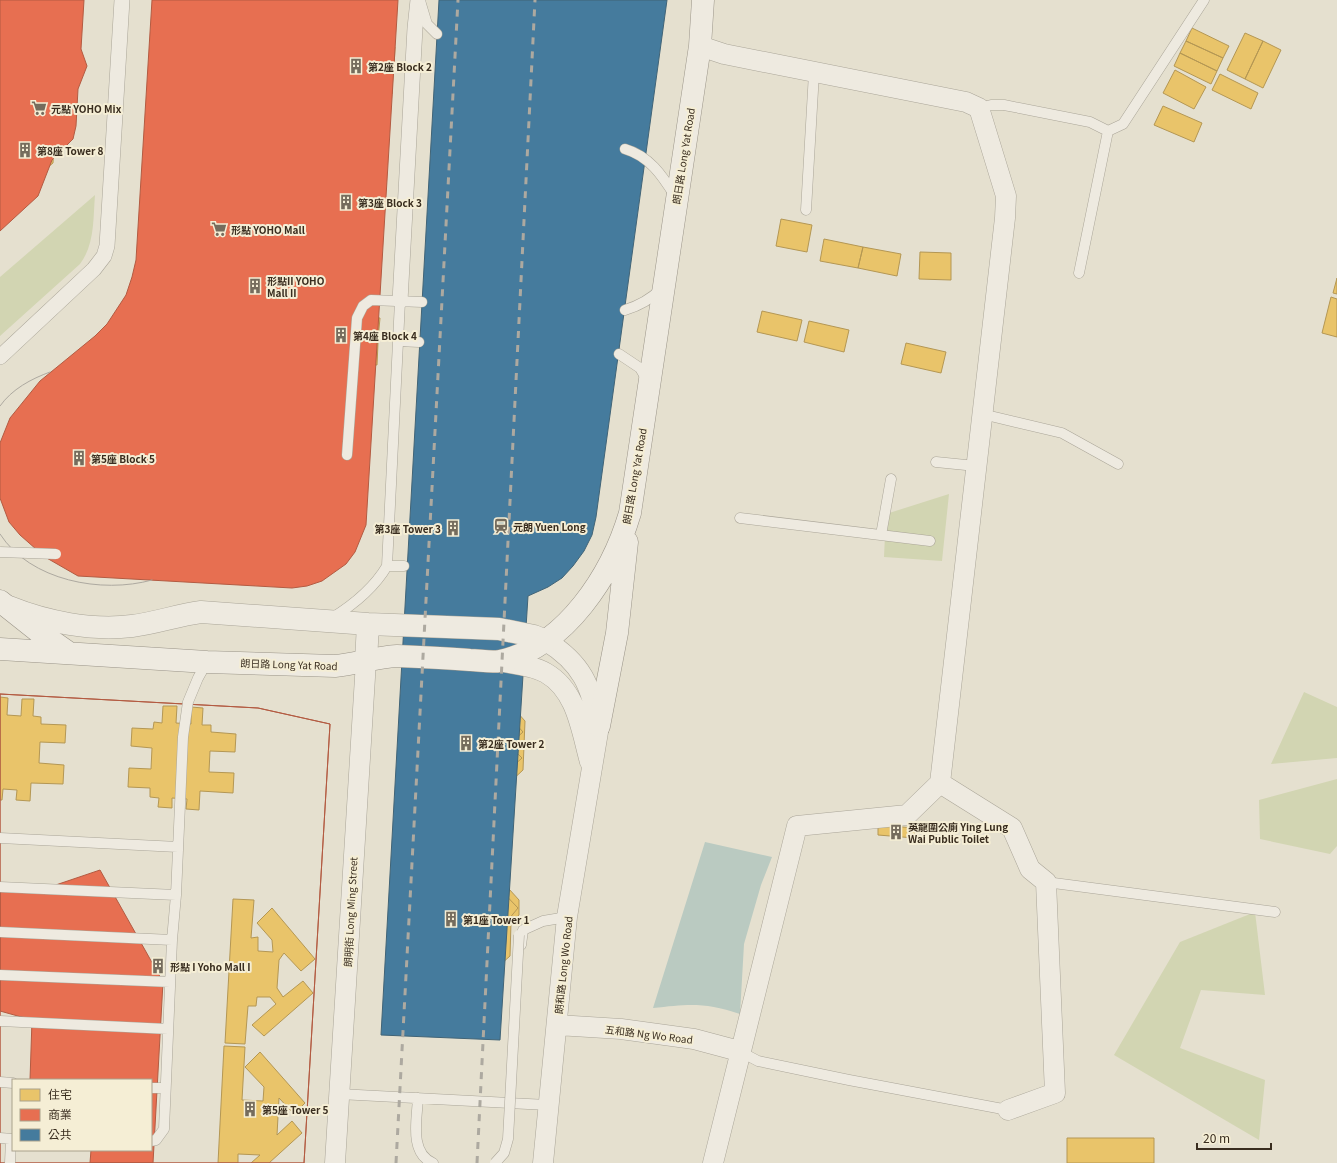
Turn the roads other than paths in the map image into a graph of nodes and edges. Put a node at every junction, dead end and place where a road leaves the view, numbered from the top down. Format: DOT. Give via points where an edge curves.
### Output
graph roads {
  1 [pos="122,0"];
  2 [pos="419,0"];
  3 [pos="703,0"];
  4 [pos="1204,0"];
  5 [pos="437,34"];
  6 [pos="700,46"];
  7 [pos="814,73"];
  8 [pos="979,108"];
  9 [pos="1108,131"];
  10 [pos="625,149"];
  11 [pos="677,199"];
  12 [pos="806,210"];
  13 [pos="1079,273"];
  14 [pos="664,286"];
  15 [pos="400,301"];
  16 [pos="422,302"];
  17 [pos="625,310"];
  18 [pos="398,341"];
  19 [pos="419,342"];
  20 [pos="619,354"];
  21 [pos="0,357"];
  22 [pos="649,385"];
  23 [pos="982,414"];
  24 [pos="347,455"];
  25 [pos="936,462"];
  26 [pos="1118,464"];
  27 [pos="976,466"];
  28 [pos="891,479"];
  29 [pos="630,513"];
  30 [pos="740,518"];
  31 [pos="881,535"];
  32 [pos="930,541"];
  33 [pos="0,552"];
  34 [pos="56,554"];
  35 [pos="387,566"];
  36 [pos="404,566"];
  37 [pos="2,603"];
  38 [pos="328,621"];
  39 [pos="368,624"];
  40 [pos="546,641"];
  41 [pos="0,649"];
  42 [pos="70,654"];
  43 [pos="366,661"];
  44 [pos="498,661"];
  45 [pos="207,662"];
  46 [pos="599,726"];
  47 [pos="591,768"];
  48 [pos="940,783"];
  49 [pos="0,838"];
  50 [pos="178,846"];
  51 [pos="1046,882"];
  52 [pos="0,887"];
  53 [pos="176,895"];
  54 [pos="1275,912"];
  55 [pos="567,917"];
  56 [pos="0,932"];
  57 [pos="519,935"];
  58 [pos="172,940"];
  59 [pos="0,975"];
  60 [pos="170,982"];
  61 [pos="0,1021"];
  62 [pos="557,1025"];
  63 [pos="168,1029"];
  64 [pos="739,1051"];
  65 [pos="0,1082"];
  66 [pos="12,1082"];
  67 [pos="152,1088"];
  68 [pos="165,1088"];
  69 [pos="339,1094"];
  70 [pos="418,1098"];
  71 [pos="508,1103"];
  72 [pos="548,1105"];
  73 [pos="1008,1110"];
  74 [pos="0,1138"];
  75 [pos="12,1139"];
  76 [pos="152,1141"];
  77 [pos="10,1163"];
  78 [pos="335,1163"];
  79 [pos="433,1163"];
  80 [pos="496,1163"];
  81 [pos="543,1163"];
  82 [pos="713,1163"];
  1 -- 21 [label="street" via="107,246 104,256 94,269"];
  2 -- 5 [label="lane" via="427,24"];
  2 -- 15 [label="street" via="415,28"];
  3 -- 6 [label="main road, 朗日路 Long Yat Road"];
  4 -- 9 [label="lane" via="1123,124"];
  6 -- 7 [label="street" via="724,54"];
  6 -- 11 [label="main road, 朗日路 Long Yat Road"];
  7 -- 8 [label="street" via="966,102"];
  7 -- 12 [label="lane"];
  8 -- 9 [label="lane" via="1004,105 1090,122"];
  8 -- 23 [label="street" via="1006,196"];
  9 -- 13 [label="lane"];
  10 -- 11 [label="lane" via="644,158 661,174"];
  11 -- 14 [label="main road, 朗日路 Long Yat Road"];
  14 -- 17 [label="lane" via="649,299"];
  14 -- 22 [label="main road, 朗日路 Long Yat Road"];
  15 -- 16 [label="lane"];
  15 -- 18 [label="lane"];
  15 -- 24 [label="lane" via="371,300 363,306 356,318"];
  18 -- 19 [label="lane"];
  18 -- 35 [label="lane"];
  20 -- 22 [label="lane" via="640,368"];
  22 -- 29 [label="main road, 朗日路 Long Yat Road"];
  23 -- 26 [label="lane" via="1062,433"];
  23 -- 27 [label="street"];
  25 -- 27 [label="lane"];
  27 -- 48 [label="street"];
  28 -- 31 [label="lane"];
  29 -- 40 [label="main road, 朗日路 Long Yat Road" via="615,555 592,594"];
  29 -- 46 [label="main road" via="617,633"];
  30 -- 31 [label="lane"];
  31 -- 32 [label="lane"];
  33 -- 34 [label="lane, bridge"];
  35 -- 36 [label="lane"];
  35 -- 38 [label="lane" via="380,578 358,599"];
  37 -- 38 [label="main road" via="23,612 70,624 103,626 130,626 201,612"];
  37 -- 42 [label="main road"];
  38 -- 39 [label="main road"];
  39 -- 40 [label="main road" via="499,629"];
  39 -- 43 [label="main road"];
  40 -- 44 [label="main road, 朗日路 Long Yat Road" via="522,654"];
  40 -- 46 [label="street, 朗和路 Long Wo Road" via="576,665 588,683"];
  41 -- 42 [label="main road, 朗日路 Long Yat Road"];
  42 -- 45 [label="main road, 朗日路 Long Yat Road"];
  43 -- 44 [label="main road, 朗日路 Long Yat Road" via="397,656"];
  43 -- 45 [label="main road, 朗日路 Long Yat Road" via="335,666"];
  43 -- 69 [label="street, 朗明街 Long Ming Street"];
  44 -- 47 [label="street, 朗和路 Long Wo Road" via="546,673 559,683 574,705"];
  45 -- 50 [label="lane" via="188,702 183,737"];
  46 -- 47 [label="street, 朗和路 Long Wo Road"];
  47 -- 55 [label="street, 朗和路 Long Wo Road"];
  48 -- 51 [label="street" via="1012,828 1030,869"];
  48 -- 64 [label="street" via="907,815 797,826"];
  49 -- 50 [label="lane"];
  50 -- 53 [label="lane"];
  51 -- 54 [label="lane"];
  51 -- 73 [label="street" via="1055,1093"];
  52 -- 53 [label="lane"];
  53 -- 58 [label="lane"];
  55 -- 62 [label="street, 朗和路 Long Wo Road"];
  55 -- 71 [label="lane" via="543,921 524,930"];
  56 -- 58 [label="lane"];
  57 -- 80 [label="lane, bridge" via="508,1139 504,1153"];
  58 -- 60 [label="lane"];
  59 -- 60 [label="lane"];
  60 -- 63 [label="lane"];
  61 -- 63 [label="lane"];
  62 -- 64 [label="street, 五和路 Ng Wo Road" via="621,1029 694,1039"];
  62 -- 72 [label="street, 朗和路 Long Wo Road"];
  63 -- 68 [label="lane"];
  64 -- 73 [label="lane" via="758,1061"];
  64 -- 82 [label="street"];
  65 -- 66 [label="lane"];
  67 -- 68 [label="lane"];
  68 -- 76 [label="lane" via="164,1129 156,1140"];
  69 -- 70 [label="lane"];
  69 -- 78 [label="street, 朗明街 Long Ming Street"];
  70 -- 71 [label="lane"];
  70 -- 79 [label="lane" via="416,1134 419,1150"];
  71 -- 72 [label="lane"];
  72 -- 81 [label="street, 朗和路 Long Wo Road"];
  74 -- 75 [label="lane"];
  75 -- 77 [label="lane"];
}
